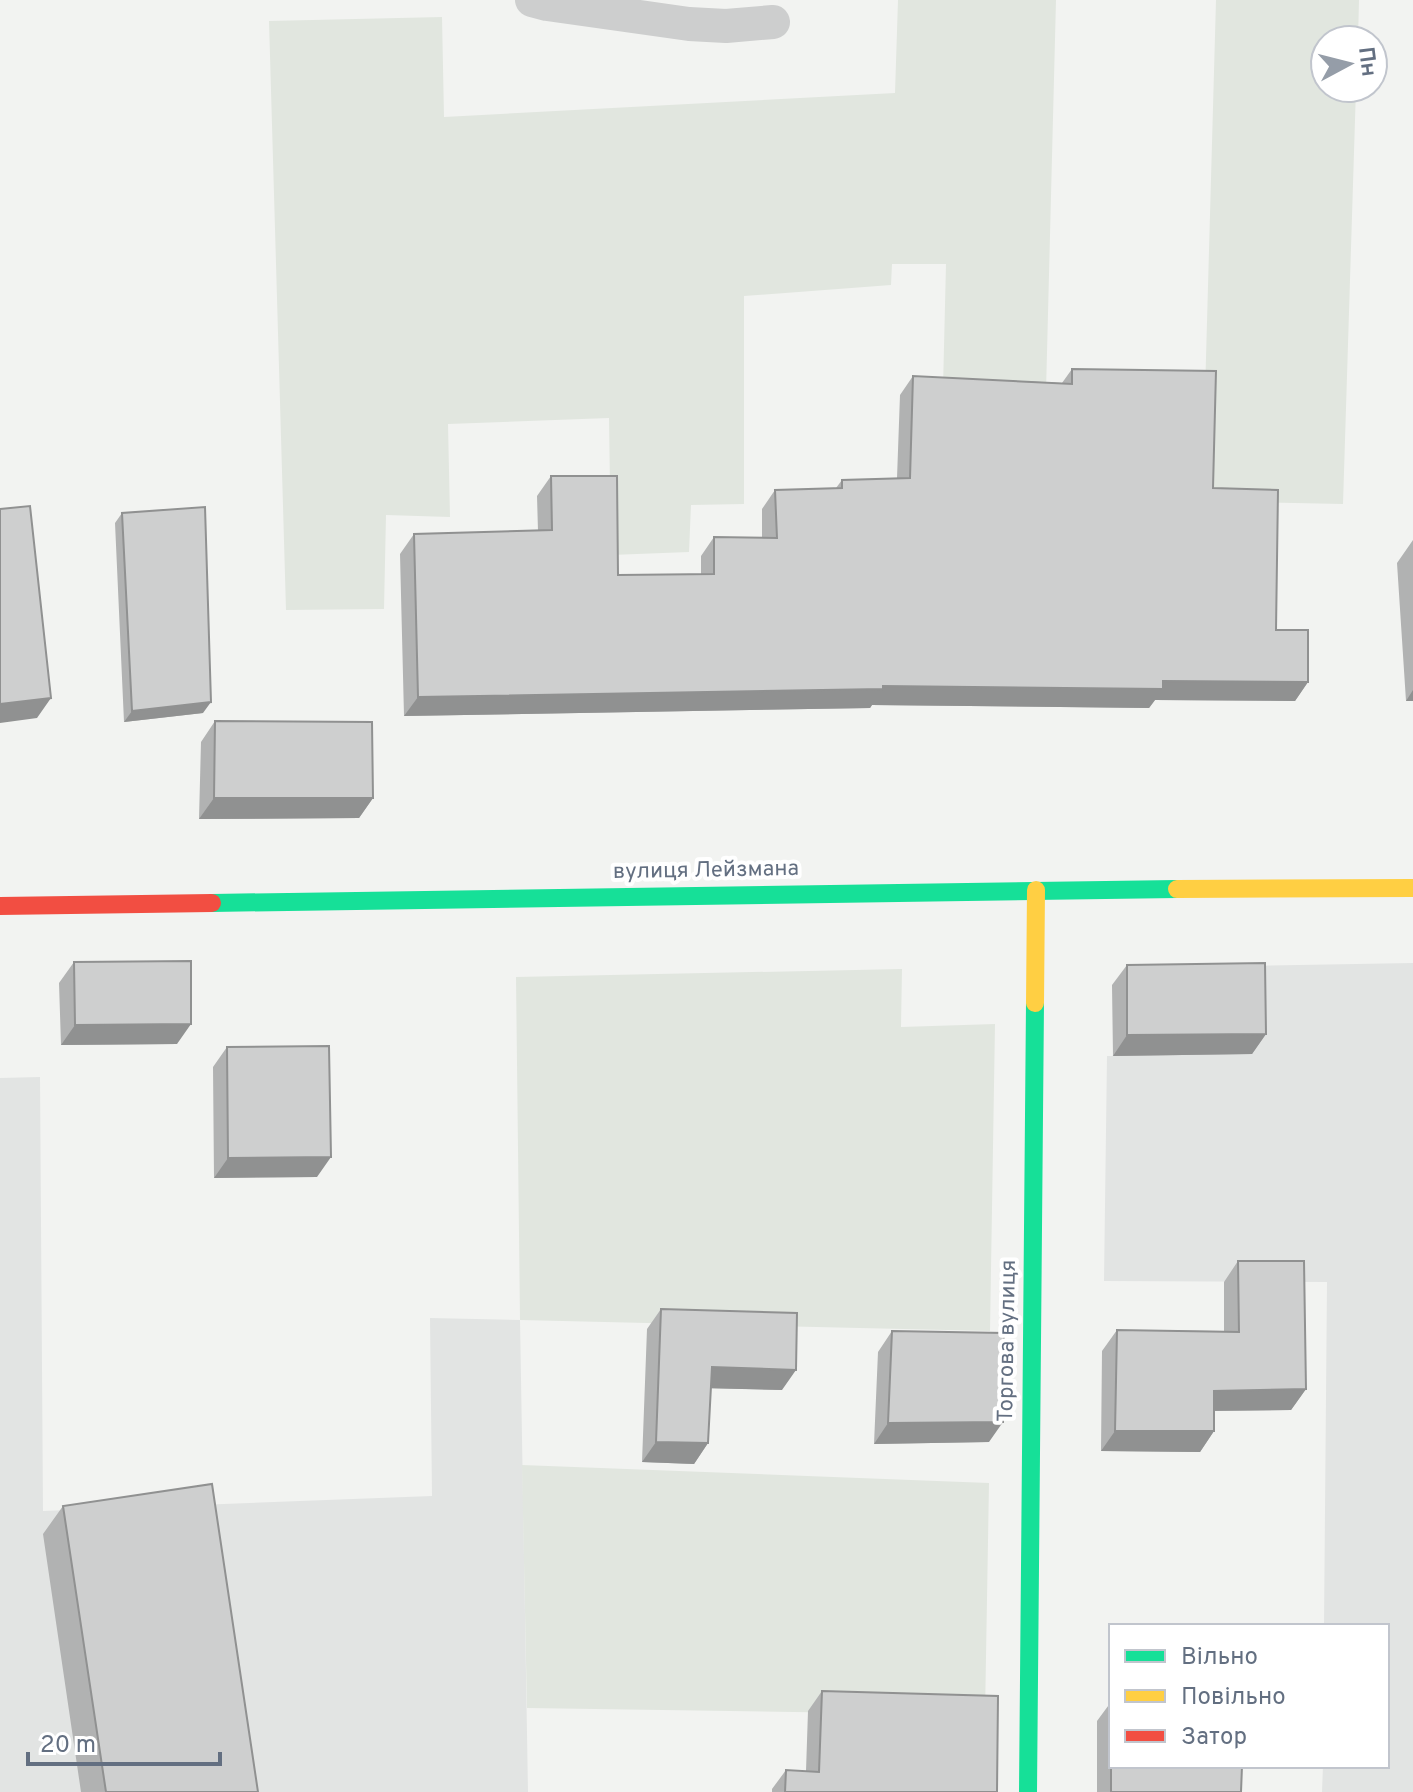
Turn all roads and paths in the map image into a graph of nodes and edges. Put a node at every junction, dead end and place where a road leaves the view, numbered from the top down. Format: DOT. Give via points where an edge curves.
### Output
graph roads {
  1 [pos="532,0"];
  2 [pos="773,22"];
  3 [pos="1413,888"];
  4 [pos="1036,890"];
  5 [pos="0,906"];
  6 [pos="1028,1792"];
  1 -- 2 [label="lane" via="689,24"];
  3 -- 4 [label="street, вулиця Лейзмана"];
  4 -- 5 [label="street, вулиця Лейзмана"];
  4 -- 6 [label="street, Торгова вулиця"];
}
